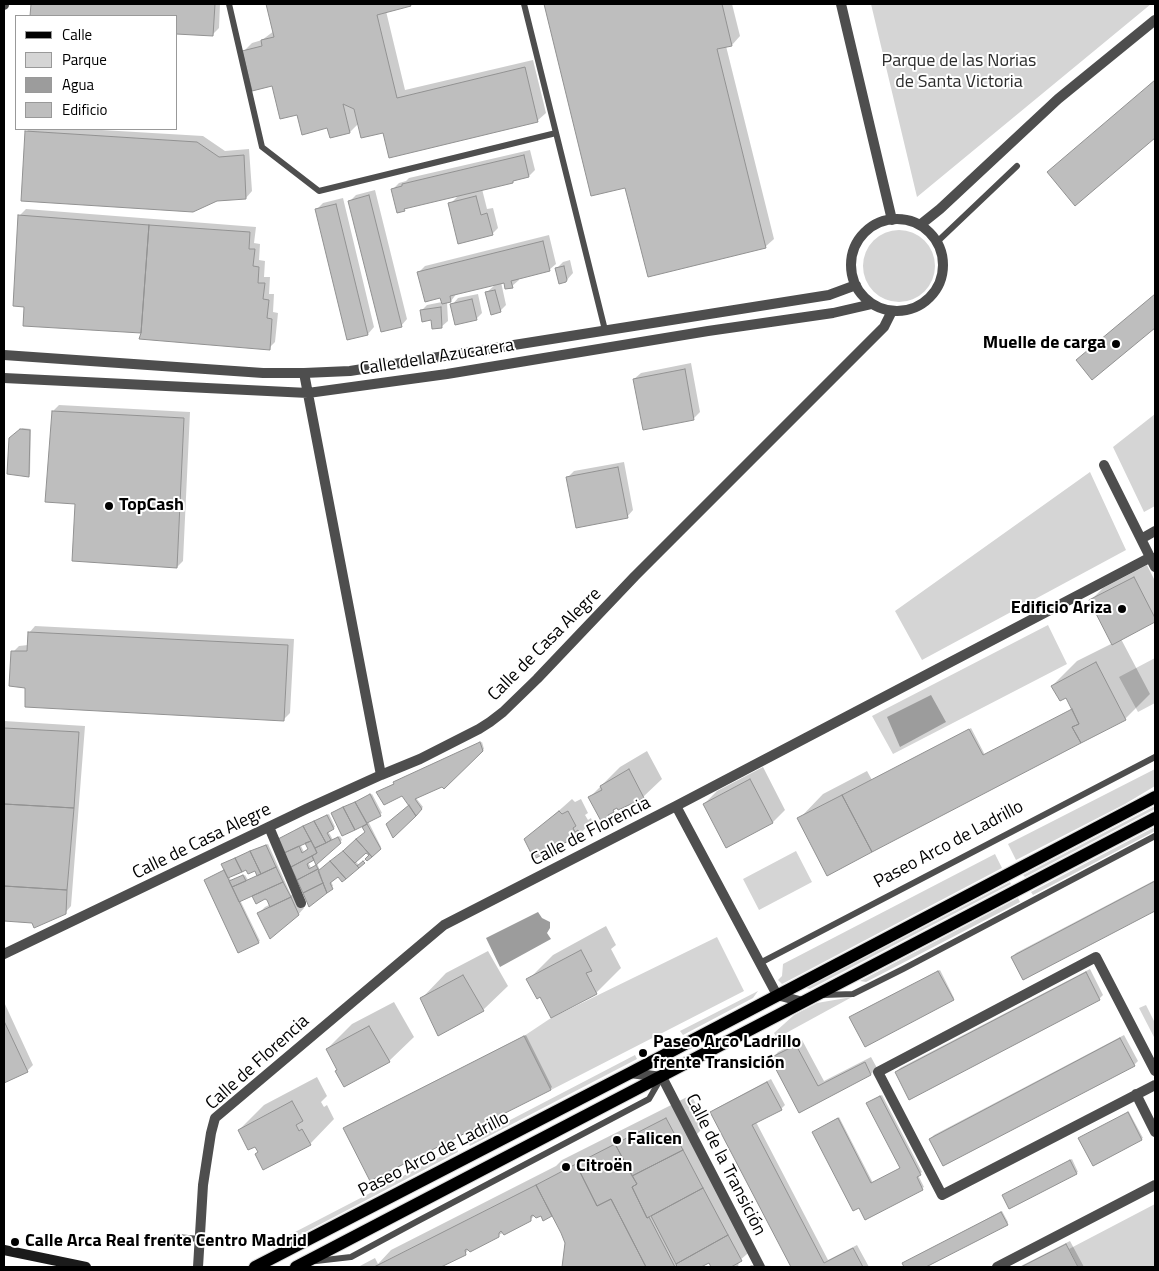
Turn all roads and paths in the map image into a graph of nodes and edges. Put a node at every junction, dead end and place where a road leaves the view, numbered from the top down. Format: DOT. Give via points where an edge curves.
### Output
graph roads {
  1 [pos="229,4"];
  2 [pos="524,4"];
  3 [pos="841,4"];
  4 [pos="1155,20"];
  5 [pos="556,133"];
  6 [pos="1017,166"];
  7 [pos="892,220"];
  8 [pos="920,225"];
  9 [pos="937,242"];
  10 [pos="856,285"];
  11 [pos="872,304"];
  12 [pos="892,311"];
  13 [pos="605,330"];
  14 [pos="4,355"];
  15 [pos="304,373"];
  16 [pos="4,378"];
  17 [pos="308,394"];
  18 [pos="1104,465"];
  19 [pos="1155,531"];
  20 [pos="1141,538"];
  21 [pos="1153,562"];
  22 [pos="1155,757"];
  23 [pos="380,775"];
  24 [pos="1155,797"];
  25 [pos="676,806"];
  26 [pos="1155,818"];
  27 [pos="269,827"];
  28 [pos="1155,836"];
  29 [pos="301,903"];
  30 [pos="4,954"];
  31 [pos="760,963"];
  32 [pos="777,996"];
  33 [pos="814,996"];
  34 [pos="803,1002"];
  35 [pos="1155,1071"];
  36 [pos="630,1073"];
  37 [pos="662,1077"];
  38 [pos="1155,1084"];
  39 [pos="1136,1094"];
  40 [pos="1155,1132"];
  41 [pos="1155,1185"];
  42 [pos="176,1237"];
  43 [pos="200,1239"];
  44 [pos="4,1250"];
  45 [pos="302,1264"];
  46 [pos="86,1267"];
  47 [pos="198,1267"];
  48 [pos="255,1267"];
  49 [pos="760,1267"];
  50 [pos="997,1267"];
  1 -- 5 [label="lane" via="262,147 319,191"];
  2 -- 5 [label="lane"];
  3 -- 7 [label="street"];
  4 -- 8 [label="street" via="1058,99"];
  5 -- 13 [label="lane"];
  6 -- 9 [label="lane"];
  7 -- 8 [label="street"];
  7 -- 10 [label="street" via="878,223 857,243 851,271"];
  8 -- 9 [label="street"];
  9 -- 12 [label="street" via="943,270 932,296 907,311"];
  10 -- 11 [label="street"];
  10 -- 13 [label="street, Calle de la Azucarera" via="829,295"];
  11 -- 12 [label="street"];
  11 -- 17 [label="street, Calle de la Azucarera" via="833,314"];
  12 -- 23 [label="street, Calle de Casa Alegre" via="884,327 503,712 479,729"];
  13 -- 15 [label="street, Calle de la Azucarera" via="350,371"];
  14 -- 15 [label="street, Calle de la Azucarera"];
  15 -- 17 [label="street"];
  16 -- 17 [label="street, Calle de la Azucarera"];
  17 -- 23 [label="street"];
  18 -- 20 [label="street"];
  19 -- 20 [label="street"];
  20 -- 21 [label="street"];
  21 -- 25 [label="street, Calle de Florencia"];
  22 -- 31 [label="lane, Paseo Arco de Ladrillo"];
  23 -- 27 [label="street, Calle de Casa Alegre"];
  24 -- 32 [label="main road, Paseo Arco de Ladrillo"];
  25 -- 31 [label="street"];
  25 -- 43 [label="street, Calle de Florencia" via="444,925 215,1118 203,1184"];
  26 -- 33 [label="main road, Paseo Arco de Ladrillo"];
  27 -- 29 [label="street"];
  27 -- 30 [label="street, Calle de Casa Alegre"];
  28 -- 33 [label="lane, Paseo Arco de Ladrillo" via="853,994"];
  31 -- 32 [label="street"];
  32 -- 34 [label="street"];
  32 -- 36 [label="main road, Paseo Arco de Ladrillo"];
  33 -- 34 [label="main road, Paseo Arco de Ladrillo"];
  34 -- 37 [label="main road, Paseo Arco de Ladrillo"];
  35 -- 39 [label="street" via="1096,957 878,1072 942,1195"];
  36 -- 37 [label="street"];
  36 -- 48 [label="main road, Paseo Arco de Ladrillo"];
  37 -- 45 [label="main road, Paseo Arco de Ladrillo"];
  37 -- 49 [label="street, Calle de la Transición"];
  38 -- 39 [label="street"];
  39 -- 40 [label="street"];
  41 -- 50 [label="street"];
  42 -- 43 [label="lane"];
  43 -- 47 [label="street, Calle de Florencia"];
  44 -- 46 [label="main road"];
}
